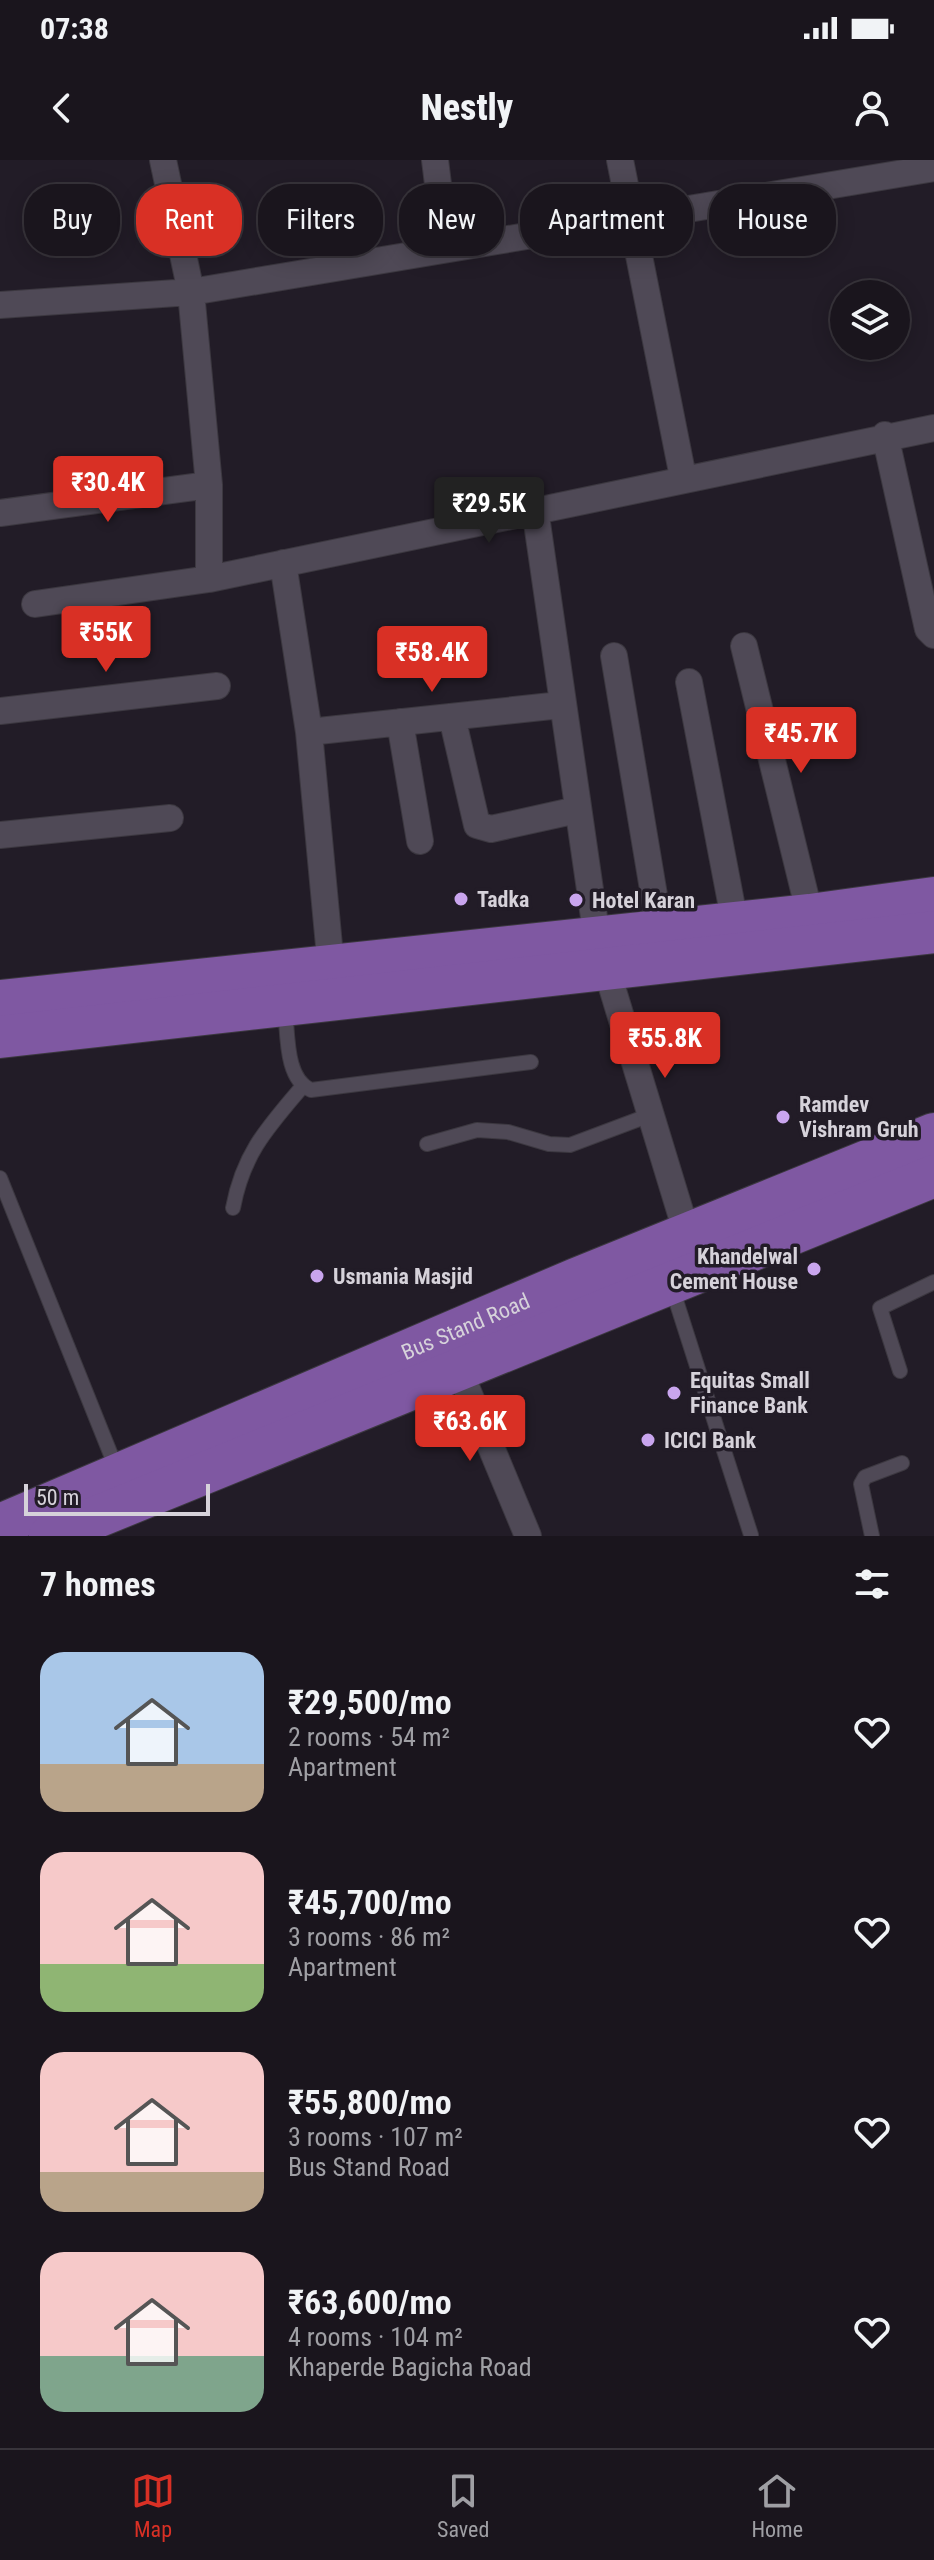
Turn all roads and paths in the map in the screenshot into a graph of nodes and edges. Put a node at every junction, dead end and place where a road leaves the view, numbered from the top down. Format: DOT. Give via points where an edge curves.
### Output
graph roads {
  1 [pos="163,160"];
  2 [pos="435,160"];
  3 [pos="620,160"];
  4 [pos="934,168"];
  5 [pos="438,184"];
  6 [pos="624,184"];
  7 [pos="693,208"];
  8 [pos="404,256"];
  9 [pos="637,256"];
  10 [pos="191,292"];
  11 [pos="0,305"];
  12 [pos="934,428"];
  13 [pos="885,435"];
  14 [pos="683,477"];
  15 [pos="209,485"];
  16 [pos="535,509"];
  17 [pos="0,513"];
  18 [pos="283,563"];
  19 [pos="209,579"];
  20 [pos="35,604"];
  21 [pos="934,635"];
  22 [pos="744,646"];
  23 [pos="614,656"];
  24 [pos="689,682"];
  25 [pos="217,686"];
  26 [pos="561,705"];
  27 [pos="0,711"];
  28 [pos="452,717"];
  29 [pos="400,722"];
  30 [pos="309,732"];
  31 [pos="577,810"];
  32 [pos="170,818"];
  33 [pos="0,835"];
  34 [pos="420,841"];
  35 [pos="934,898"];
  36 [pos="810,915"];
  37 [pos="735,923"];
  38 [pos="660,931"];
  39 [pos="934,932"];
  40 [pos="601,954"];
  41 [pos="331,967"];
  42 [pos="0,1001"];
  43 [pos="284,1005"];
  44 [pos="0,1037"];
  45 [pos="531,1062"];
  46 [pos="302,1087"];
  47 [pos="650,1115"];
  48 [pos="934,1134"];
  49 [pos="427,1144"];
  50 [pos="0,1178"];
  51 [pos="932,1184"];
  52 [pos="233,1208"];
  53 [pos="687,1234"];
  54 [pos="934,1282"];
  55 [pos="671,1284"];
  56 [pos="452,1353"];
  57 [pos="900,1371"];
  58 [pos="902,1463"];
  59 [pos="119,1474"];
  60 [pos="0,1525"];
  61 [pos="751,1535"];
  62 [pos="50,1536"];
  63 [pos="528,1536"];
  64 [pos="872,1536"];
  1 -- 10 [label="street"];
  2 -- 5 [label="street"];
  3 -- 6 [label="street"];
  4 -- 7 [label="street"];
  8 -- 10 [label="street"];
  9 -- 14 [label="street"];
  10 -- 11 [label="street"];
  10 -- 15 [label="street"];
  12 -- 13 [label="street"];
  13 -- 14 [label="street"];
  13 -- 21 [label="street" via="928,629"];
  14 -- 16 [label="street"];
  15 -- 17 [label="street"];
  15 -- 19 [label="street"];
  16 -- 18 [label="street"];
  16 -- 26 [label="street"];
  18 -- 19 [label="street"];
  18 -- 30 [label="street"];
  19 -- 20 [label="street"];
  22 -- 36 [label="street"];
  23 -- 38 [label="street"];
  24 -- 37 [label="street"];
  25 -- 27 [label="street"];
  26 -- 28 [label="street"];
  26 -- 31 [label="street"];
  28 -- 29 [label="street"];
  28 -- 31 [label="street" via="477,825 491,829"];
  29 -- 30 [label="street"];
  29 -- 34 [label="street"];
  30 -- 41 [label="street"];
  31 -- 40 [label="street"];
  32 -- 33 [label="street"];
  35 -- 36 [label="main road"];
  36 -- 37 [label="main road"];
  37 -- 38 [label="main road"];
  38 -- 40 [label="main road"];
  39 -- 40 [label="main road"];
  40 -- 41 [label="main road"];
  40 -- 43 [label="main road"];
  40 -- 47 [label="street"];
  41 -- 42 [label="main road"];
  43 -- 44 [label="main road"];
  43 -- 46 [label="lane" via="294,1074"];
  45 -- 46 [label="lane"];
  46 -- 52 [label="lane" via="250,1152 239,1174"];
  47 -- 49 [label="lane" via="570,1145 477,1130"];
  47 -- 53 [label="street"];
  48 -- 53 [label="main road, Bus Stand Road"];
  50 -- 59 [label="lane"];
  51 -- 55 [label="main road, Bus Stand Road"];
  53 -- 56 [label="main road, Bus Stand Road"];
  54 -- 57 [label="lane" via="880,1308"];
  55 -- 56 [label="main road, Bus Stand Road"];
  55 -- 61 [label="lane"];
  56 -- 59 [label="main road, Bus Stand Road"];
  56 -- 62 [label="main road, Bus Stand Road"];
  56 -- 63 [label="street"];
  58 -- 64 [label="lane" via="865,1477 861,1484"];
  59 -- 60 [label="main road, Bus Stand Road"];
}
